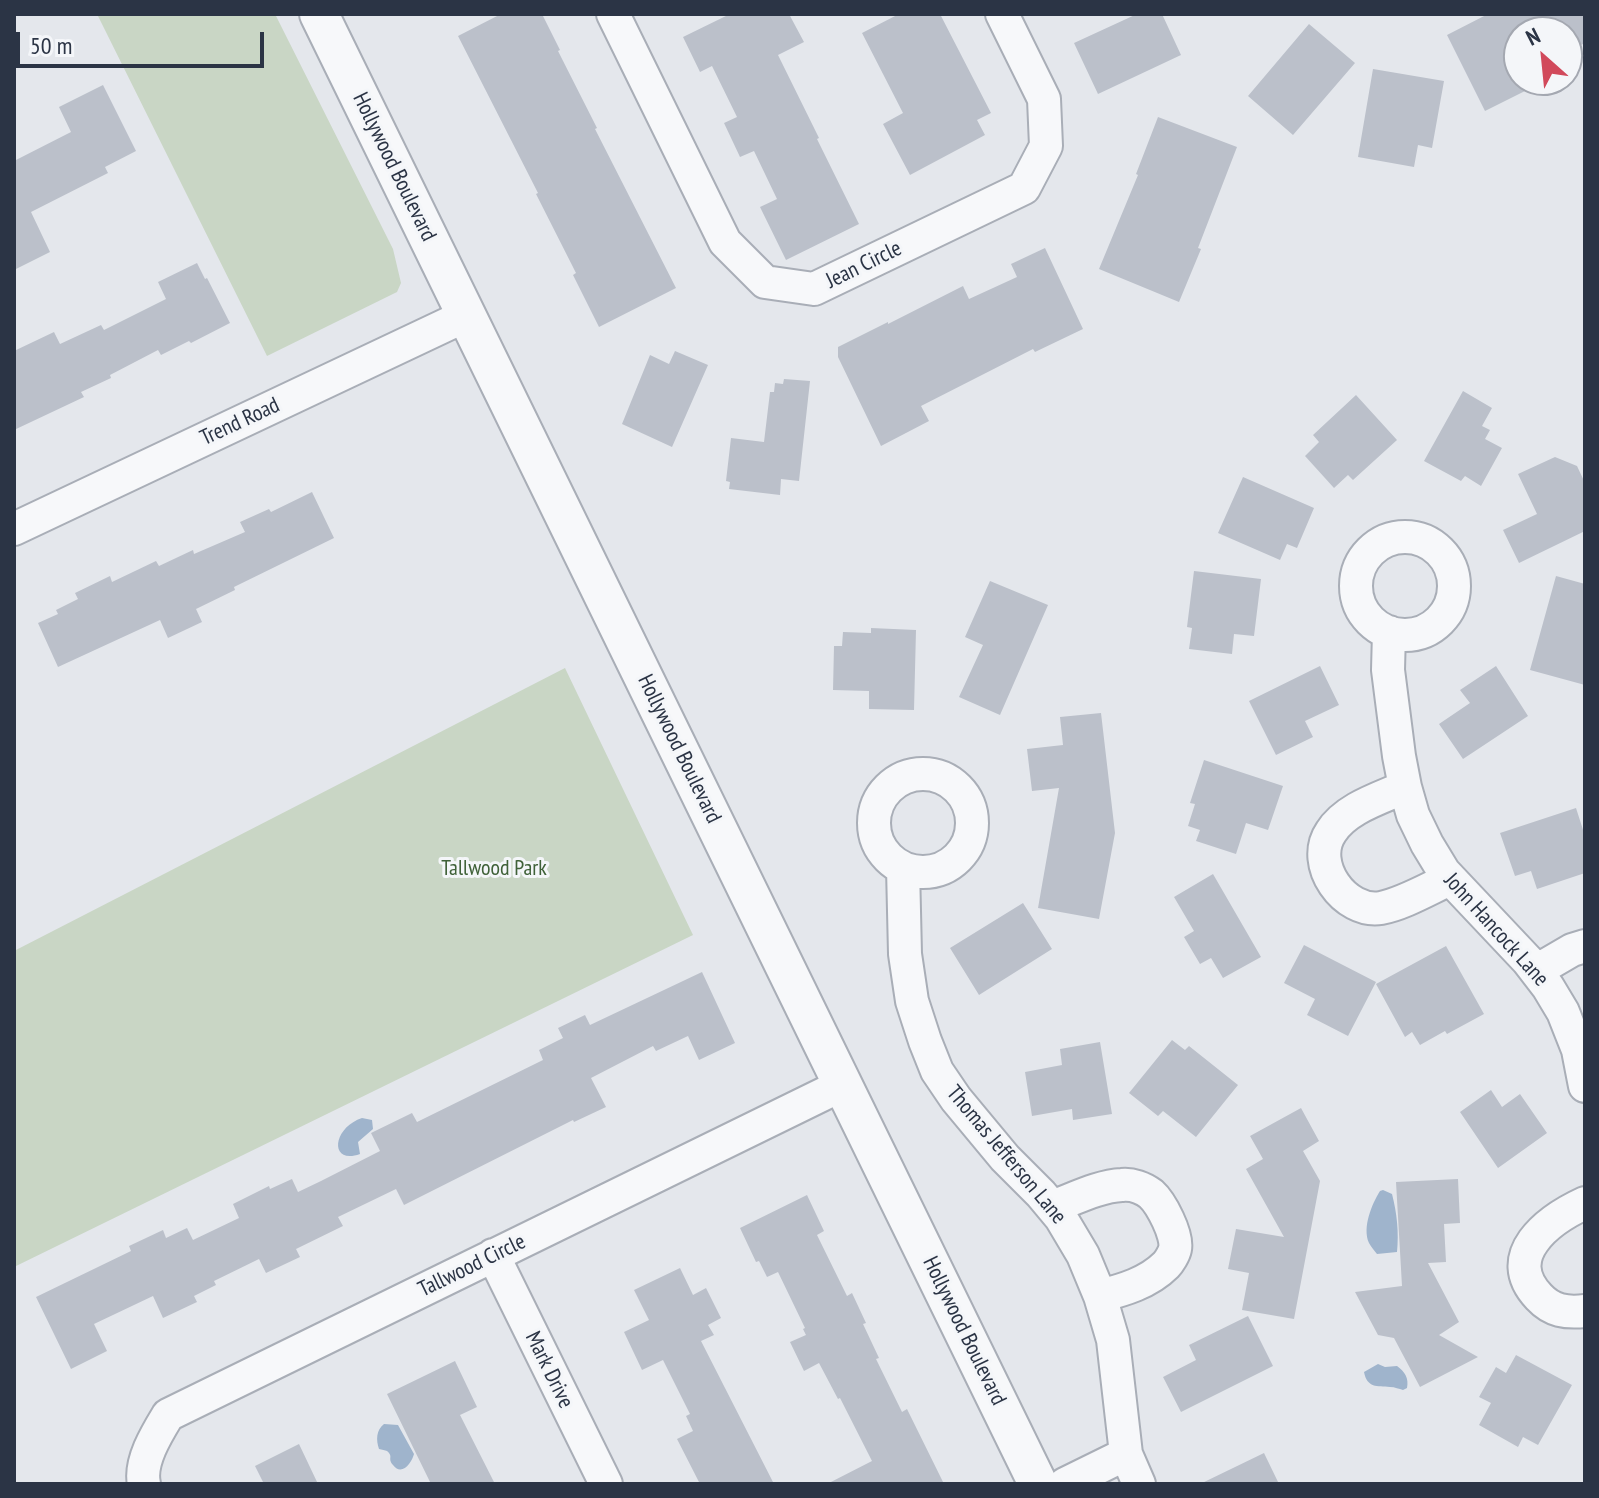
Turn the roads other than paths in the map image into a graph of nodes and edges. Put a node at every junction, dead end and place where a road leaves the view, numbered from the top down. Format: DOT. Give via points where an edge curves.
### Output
graph roads {
  1 [pos="319,14"];
  2 [pos="613,14"];
  3 [pos="1002,14"];
  4 [pos="467,315"];
  5 [pos="14,529"];
  6 [pos="1389,632"];
  7 [pos="1405,787"];
  8 [pos="903,868"];
  9 [pos="1450,879"];
  10 [pos="1585,946"];
  11 [pos="1536,971"];
  12 [pos="1584,1071"];
  13 [pos="844,1084"];
  14 [pos="1585,1203"];
  15 [pos="1052,1207"];
  16 [pos="493,1255"];
  17 [pos="1100,1296"];
  18 [pos="1585,1311"];
  19 [pos="1126,1454"];
  20 [pos="144,1484"];
  21 [pos="606,1484"];
  22 [pos="1038,1484"];
  23 [pos="1065,1484"];
  24 [pos="1139,1484"];
  1 -- 4 [label="street, Hollywood Boulevard"];
  2 -- 3 [label="street, Jean Circle" via="725,242 765,282 814,289 1024,188 1046,146 1044,99"];
  4 -- 5 [label="street, Trend Road"];
  4 -- 13 [label="street, Hollywood Boulevard"];
  6 -- 7 [label="street, John Hancock Lane" via="1388,670"];
  7 -- 9 [label="street, John Hancock Lane" via="1427,844"];
  7 -- 9 [label="street" via="1363,806 1332,830 1324,858 1329,877 1365,908 1382,908"];
  8 -- 15 [label="street, Thomas Jefferson Lane" via="912,1001 937,1071 1005,1158"];
  9 -- 11 [label="street, John Hancock Lane"];
  10 -- 11 [label="street"];
  11 -- 12 [label="street, John Hancock Lane" via="1563,1012"];
  13 -- 16 [label="street, Tallwood Circle"];
  13 -- 22 [label="street, Hollywood Boulevard"];
  14 -- 18 [label="street" via="1566,1211 1535,1238 1525,1256 1524,1274 1530,1288 1554,1309"];
  15 -- 17 [label="street, Thomas Jefferson Lane" via="1083,1255"];
  15 -- 17 [label="street" via="1123,1184 1153,1196 1163,1211 1175,1248 1167,1264 1131,1288"];
  16 -- 20 [label="street, Tallwood Circle" via="168,1415 151,1443"];
  16 -- 21 [label="street, Mark Drive"];
  17 -- 19 [label="street, Thomas Jefferson Lane" via="1113,1340"];
  19 -- 23 [label="street"];
  19 -- 24 [label="street, Thomas Jefferson Lane"];
}
